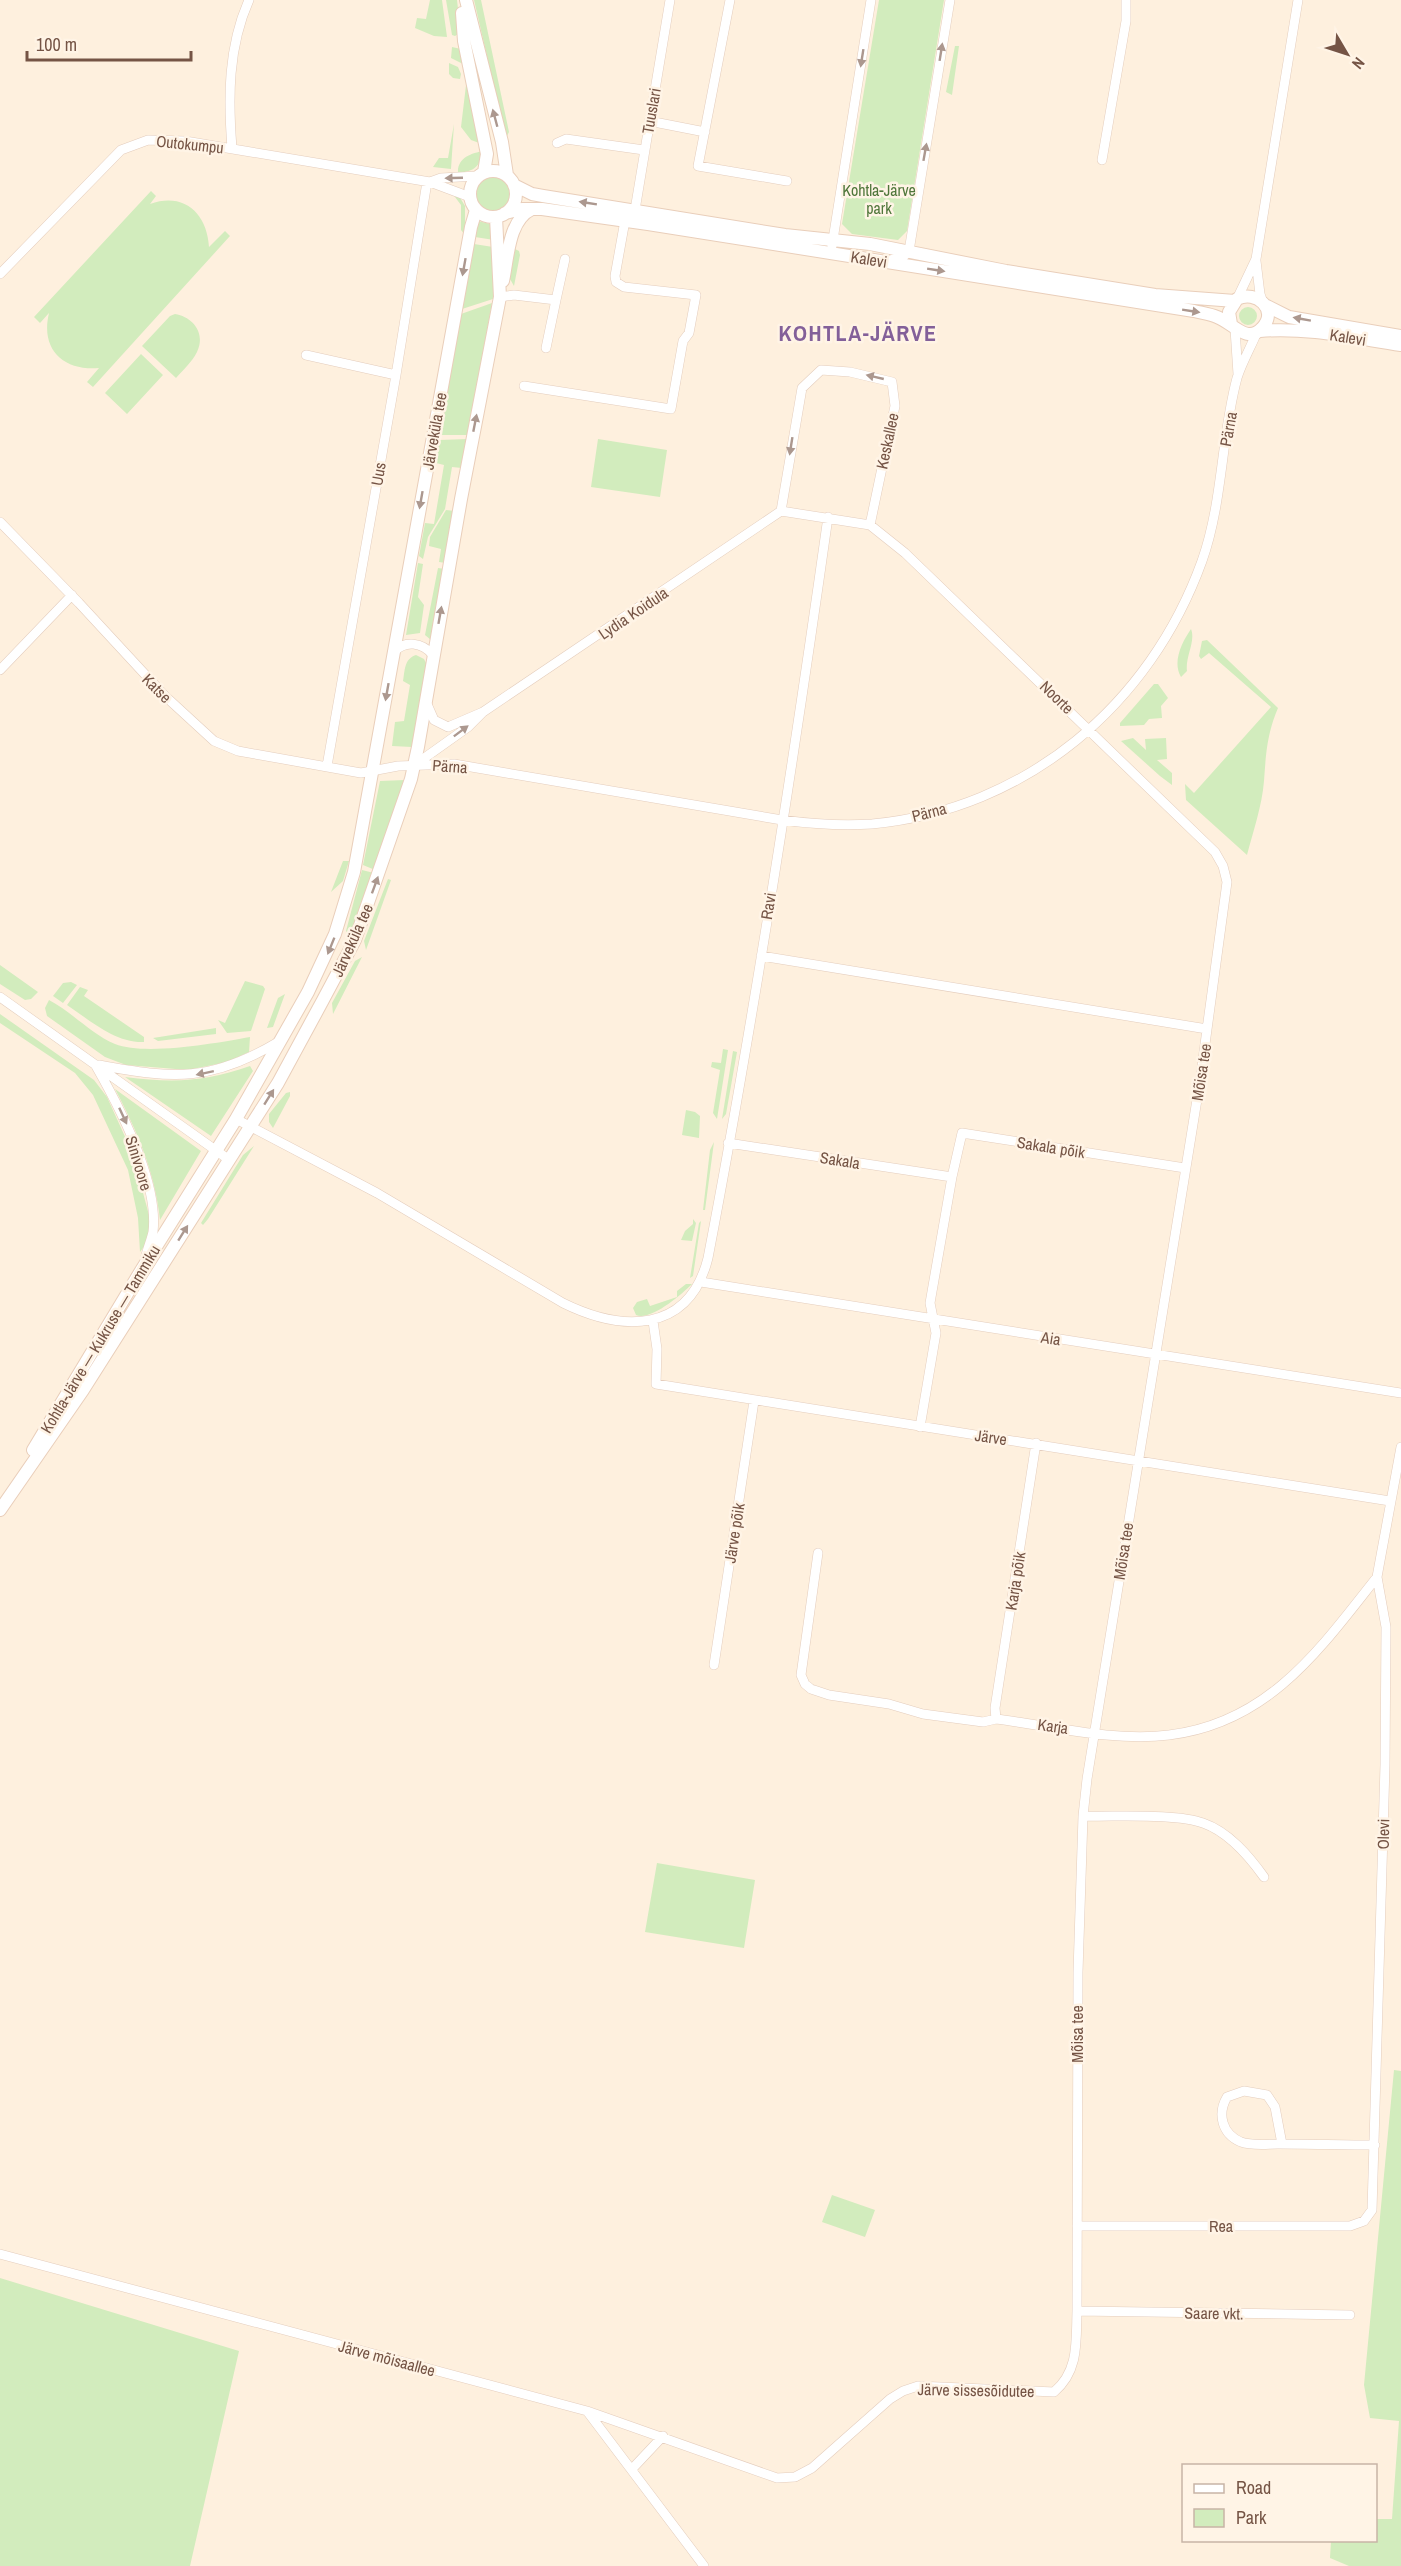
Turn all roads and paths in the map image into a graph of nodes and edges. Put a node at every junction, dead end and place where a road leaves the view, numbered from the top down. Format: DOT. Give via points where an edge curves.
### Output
graph roads {
  1 [pos="249,0"];
  2 [pos="461,0"];
  3 [pos="466,0"];
  4 [pos="670,0"];
  5 [pos="730,0"];
  6 [pos="872,0"];
  7 [pos="950,0"];
  8 [pos="1126,0"];
  9 [pos="1298,0"];
  10 [pos="649,121"];
  11 [pos="705,132"];
  12 [pos="557,143"];
  13 [pos="232,148"];
  14 [pos="644,150"];
  15 [pos="1102,160"];
  16 [pos="481,174"];
  17 [pos="511,180"];
  18 [pos="787,181"];
  19 [pos="429,182"];
  20 [pos="470,197"];
  21 [pos="532,209"];
  22 [pos="476,210"];
  23 [pos="501,215"];
  24 [pos="630,216"];
  25 [pos="832,246"];
  26 [pos="909,251"];
  27 [pos="566,259"];
  28 [pos="1256,259"];
  29 [pos="878,260"];
  30 [pos="0,274"];
  31 [pos="500,297"];
  32 [pos="556,300"];
  33 [pos="1236,300"];
  34 [pos="1264,304"];
  35 [pos="1233,327"];
  36 [pos="1258,331"];
  37 [pos="1401,336"];
  38 [pos="1401,345"];
  39 [pos="546,348"];
  40 [pos="306,355"];
  41 [pos="396,375"];
  42 [pos="1238,376"];
  43 [pos="524,386"];
  44 [pos="781,511"];
  45 [pos="828,517"];
  46 [pos="0,522"];
  47 [pos="870,525"];
  48 [pos="72,595"];
  49 [pos="394,652"];
  50 [pos="433,655"];
  51 [pos="0,670"];
  52 [pos="428,686"];
  53 [pos="483,712"];
  54 [pos="1091,730"];
  55 [pos="327,766"];
  56 [pos="414,766"];
  57 [pos="367,772"];
  58 [pos="782,820"];
  59 [pos="1227,882"];
  60 [pos="760,956"];
  61 [pos="0,998"];
  62 [pos="1207,1029"];
  63 [pos="278,1042"];
  64 [pos="94,1064"];
  65 [pos="236,1119"];
  66 [pos="250,1127"];
  67 [pos="728,1143"];
  68 [pos="216,1151"];
  69 [pos="228,1159"];
  70 [pos="1185,1168"];
  71 [pos="203,1172"];
  72 [pos="952,1178"];
  73 [pos="204,1199"];
  74 [pos="142,1269"];
  75 [pos="698,1287"];
  76 [pos="933,1320"];
  77 [pos="653,1321"];
  78 [pos="1154,1354"];
  79 [pos="1401,1393"];
  80 [pos="754,1401"];
  81 [pos="920,1427"];
  82 [pos="1036,1443"];
  83 [pos="1401,1447"];
  84 [pos="1138,1459"];
  85 [pos="1390,1501"];
  86 [pos="0,1509"];
  87 [pos="819,1553"];
  88 [pos="1377,1576"];
  89 [pos="714,1665"];
  90 [pos="996,1719"];
  91 [pos="1093,1732"];
  92 [pos="1083,1816"];
  93 [pos="1264,1877"];
  94 [pos="1282,2144"];
  95 [pos="1375,2145"];
  96 [pos="1364,2221"];
  97 [pos="1077,2226"];
  98 [pos="0,2253"];
  99 [pos="1077,2311"];
  100 [pos="1350,2315"];
  101 [pos="587,2411"];
  102 [pos="663,2436"];
  103 [pos="632,2469"];
  104 [pos="704,2566"];
  1 -- 13 [label="street" via="240,20 230,73"];
  2 -- 16 [label="main road" via="487,154"];
  17 -- 3 [label="main road, one-way"];
  4 -- 10 [label="street, Tuuslari"];
  5 -- 11 [label="street"];
  6 -- 25 [label="street, one-way"];
  26 -- 7 [label="street, one-way"];
  8 -- 15 [label="street"];
  9 -- 28 [label="street"];
  10 -- 11 [label="street"];
  10 -- 14 [label="street, Tuuslari"];
  11 -- 18 [label="street" via="698,166"];
  12 -- 14 [label="street" via="566,139"];
  13 -- 19 [label="street, Outokumpu"];
  13 -- 30 [label="street, Outokumpu" via="164,139 128,147 110,160"];
  14 -- 24 [label="street, Tuuslari"];
  16 -- 17 [label="main road" via="500,171"];
  16 -- 19 [label="street, Outokumpu, one-way"];
  16 -- 20 [label="main road" via="472,183"];
  17 -- 23 [label="main road" via="514,204"];
  24 -- 17 [label="main road, Kalevi, one-way" via="532,194"];
  19 -- 20 [label="street, Outokumpu"];
  19 -- 41 [label="street, Uus"];
  20 -- 22 [label="main road"];
  21 -- 23 [label="main road, Kalevi"];
  21 -- 24 [label="main road, Kalevi"];
  21 -- 31 [label="main road" via="515,226"];
  22 -- 23 [label="main road" via="489,217"];
  22 -- 49 [label="main road, Järveküla tee, one-way"];
  23 -- 31 [label="main road, Järveküla tee"];
  24 -- 25 [label="main road, Kalevi"];
  24 -- 43 [label="street, Tuuslari" via="616,282 624,287 696,295 689,333 683,341 672,409"];
  25 -- 26 [label="main road, Kalevi" via="870,244"];
  25 -- 29 [label="main road, Kalevi"];
  26 -- 29 [label="street" via="896,260"];
  26 -- 33 [label="main road, Kalevi" via="1155,295"];
  27 -- 32 [label="street"];
  28 -- 33 [label="street"];
  28 -- 34 [label="street"];
  29 -- 35 [label="main road, Kalevi, one-way" via="1194,311 1217,316"];
  31 -- 32 [label="street"];
  50 -- 31 [label="main road, Järveküla tee, one-way"];
  32 -- 39 [label="street"];
  33 -- 34 [label="main road, Kalevi" via="1251,296"];
  33 -- 35 [label="main road" via="1229,312"];
  34 -- 36 [label="main road" via="1268,317"];
  37 -- 34 [label="main road, Kalevi, one-way" via="1289,317"];
  35 -- 36 [label="main road, Kalevi" via="1248,334"];
  35 -- 42 [label="street, Pärna"];
  36 -- 38 [label="main road, Kalevi" via="1287,329"];
  36 -- 42 [label="street, Pärna"];
  40 -- 41 [label="street"];
  41 -- 55 [label="street, Uus"];
  42 -- 54 [label="street, Pärna" via="1202,560 1179,612 1148,665"];
  44 -- 45 [label="street"];
  47 -- 44 [label="street, Keskallee, one-way" via="895,406 892,382 850,372 821,370 802,388"];
  44 -- 53 [label="street, Lydia Koidula"];
  45 -- 47 [label="street"];
  45 -- 58 [label="street, Ravi"];
  46 -- 48 [label="street, Katse"];
  47 -- 54 [label="street, Noorte" via="905,553"];
  48 -- 51 [label="street"];
  48 -- 55 [label="street, Katse" via="165,696 214,741 248,753"];
  49 -- 50 [label="street" via="408,644 424,647"];
  49 -- 57 [label="main road, Järveküla tee, one-way"];
  50 -- 52 [label="main road, Järveküla tee"];
  52 -- 53 [label="street, Lydia Koidula" via="428,711 442,726 454,726"];
  52 -- 56 [label="main road, Järveküla tee"];
  56 -- 53 [label="street, Lydia Koidula, one-way"];
  54 -- 58 [label="street, Pärna" via="1044,764 985,797 883,822 830,824"];
  54 -- 59 [label="street, Noorte" via="1215,852"];
  55 -- 57 [label="street, Katse"];
  56 -- 57 [label="street, Pärna"];
  56 -- 58 [label="street, Pärna" via="454,764"];
  66 -- 56 [label="main road, Järveküla tee, one-way" via="355,940"];
  57 -- 63 [label="main road, Järveküla tee, one-way" via="354,872 335,934"];
  58 -- 60 [label="street, Ravi"];
  59 -- 62 [label="street, Mõisa tee"];
  60 -- 62 [label="street"];
  60 -- 67 [label="street, Ravi"];
  61 -- 64 [label="street, Sinivoore"];
  62 -- 70 [label="street, Mõisa tee"];
  63 -- 64 [label="street, Sinivoore, one-way" via="236,1065 187,1076 148,1074"];
  63 -- 65 [label="main road, Järveküla tee"];
  64 -- 68 [label="street, Sinivoore"];
  64 -- 74 [label="street, Sinivoore, one-way" via="120,1108 150,1198 153,1233"];
  65 -- 66 [label="street"];
  65 -- 68 [label="main road, Järveküla tee"];
  66 -- 69 [label="main road, Järveküla tee"];
  66 -- 77 [label="street" via="376,1193 563,1303 601,1317"];
  67 -- 72 [label="street, Sakala"];
  67 -- 75 [label="street, Ravi" via="709,1250"];
  68 -- 69 [label="street, Sinivoore"];
  68 -- 71 [label="main road, Järveküla tee"];
  69 -- 73 [label="main road, Järveküla tee"];
  70 -- 72 [label="street, Sakala põik" via="962,1133"];
  70 -- 78 [label="street, Mõisa tee"];
  71 -- 74 [label="main road, Kohtla-Järve — Kukruse — Tammiku"];
  72 -- 76 [label="street" via="930,1303"];
  86 -- 73 [label="main road, Kohtla-Järve — Kukruse — Tammiku, one-way" via="83,1390"];
  74 -- 86 [label="main road, Kohtla-Järve — Kukruse — Tammiku"];
  75 -- 76 [label="street, Aia"];
  75 -- 77 [label="street" via="678,1307"];
  76 -- 78 [label="street, Aia"];
  76 -- 81 [label="street" via="934,1344"];
  77 -- 80 [label="street, Järve" via="656,1384"];
  78 -- 79 [label="street, Aia"];
  78 -- 84 [label="street, Mõisa tee"];
  80 -- 81 [label="street, Järve"];
  80 -- 89 [label="street, Järve põik"];
  81 -- 82 [label="street, Järve"];
  82 -- 84 [label="street, Järve"];
  82 -- 90 [label="street, Karja põik"];
  83 -- 85 [label="street, Olevi"];
  84 -- 85 [label="street, Järve"];
  84 -- 91 [label="street, Mõisa tee"];
  85 -- 88 [label="street, Olevi"];
  87 -- 90 [label="street, Karja" via="802,1656 801,1675 805,1684 829,1695 890,1704 923,1714 983,1722"];
  88 -- 91 [label="street, Karja" via="1302,1668 1242,1714 1169,1735"];
  88 -- 95 [label="street, Olevi" via="1386,1627"];
  90 -- 91 [label="street, Karja"];
  91 -- 92 [label="street, Mõisa tee"];
  92 -- 93 [label="street" via="1202,1822 1248,1854"];
  92 -- 97 [label="street, Mõisa tee"];
  94 -- 94 [label="street" via="1244,2143 1232,2138 1221,2117 1227,2097 1244,2091 1267,2095 1275,2107"];
  94 -- 95 [label="street"];
  95 -- 96 [label="street, Olevi" via="1372,2210"];
  96 -- 97 [label="street, Rea" via="1350,2226"];
  97 -- 99 [label="street, Järve sissesõidutee"];
  98 -- 101 [label="street, Järve mõisaallee"];
  99 -- 100 [label="street, Saare vkt."];
  99 -- 102 [label="street, Järve sissesõidutee" via="1072,2367 1065,2383 1054,2392 918,2386 890,2399 812,2468 795,2476 777,2478"];
  101 -- 102 [label="street, Järve sissesõidutee"];
  101 -- 103 [label="street"];
  102 -- 103 [label="street"];
  103 -- 104 [label="street"];
}
